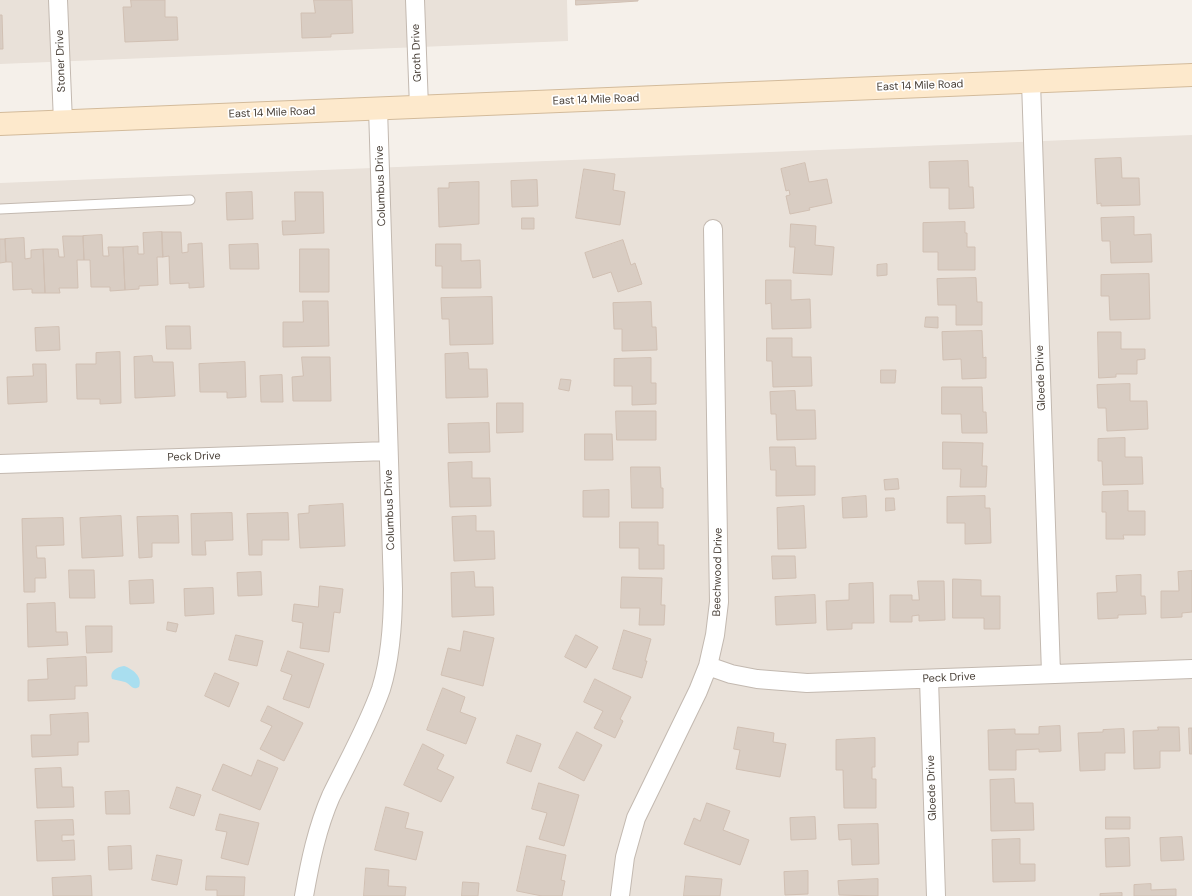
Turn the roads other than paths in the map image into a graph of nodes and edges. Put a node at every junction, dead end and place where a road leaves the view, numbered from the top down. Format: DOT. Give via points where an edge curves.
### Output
graph roads {
  1 [pos="58,0"];
  2 [pos="415,0"];
  3 [pos="1192,75"];
  4 [pos="1031,82"];
  5 [pos="419,107"];
  6 [pos="378,108"];
  7 [pos="63,122"];
  8 [pos="0,124"];
  9 [pos="190,200"];
  10 [pos="0,209"];
  11 [pos="713,229"];
  12 [pos="388,450"];
  13 [pos="0,464"];
  14 [pos="708,666"];
  15 [pos="1192,669"];
  16 [pos="1051,673"];
  17 [pos="929,679"];
  18 [pos="304,896"];
  19 [pos="620,896"];
  20 [pos="936,896"];
  1 -- 7 [label="street, Stoner Drive"];
  2 -- 5 [label="street, Groth Drive"];
  3 -- 4 [label="main road, East 14 Mile Road"];
  4 -- 5 [label="main road, East 14 Mile Road"];
  4 -- 16 [label="street, Gloede Drive"];
  5 -- 6 [label="main road, East 14 Mile Road"];
  6 -- 7 [label="main road, East 14 Mile Road"];
  6 -- 12 [label="street, Columbus Drive"];
  7 -- 8 [label="main road, East 14 Mile Road"];
  9 -- 10 [label="lane"];
  11 -- 14 [label="street, Beechwood Drive" via="719,602"];
  12 -- 13 [label="street, Peck Drive"];
  12 -- 18 [label="street, Columbus Drive" via="393,620 387,661 381,688 320,826 309,865"];
  14 -- 17 [label="street, Peck Drive" via="757,679 807,683"];
  14 -- 19 [label="street, Beechwood Drive" via="636,818"];
  15 -- 16 [label="street, Peck Drive"];
  16 -- 17 [label="street, Peck Drive"];
  17 -- 20 [label="street, Gloede Drive"];
}
